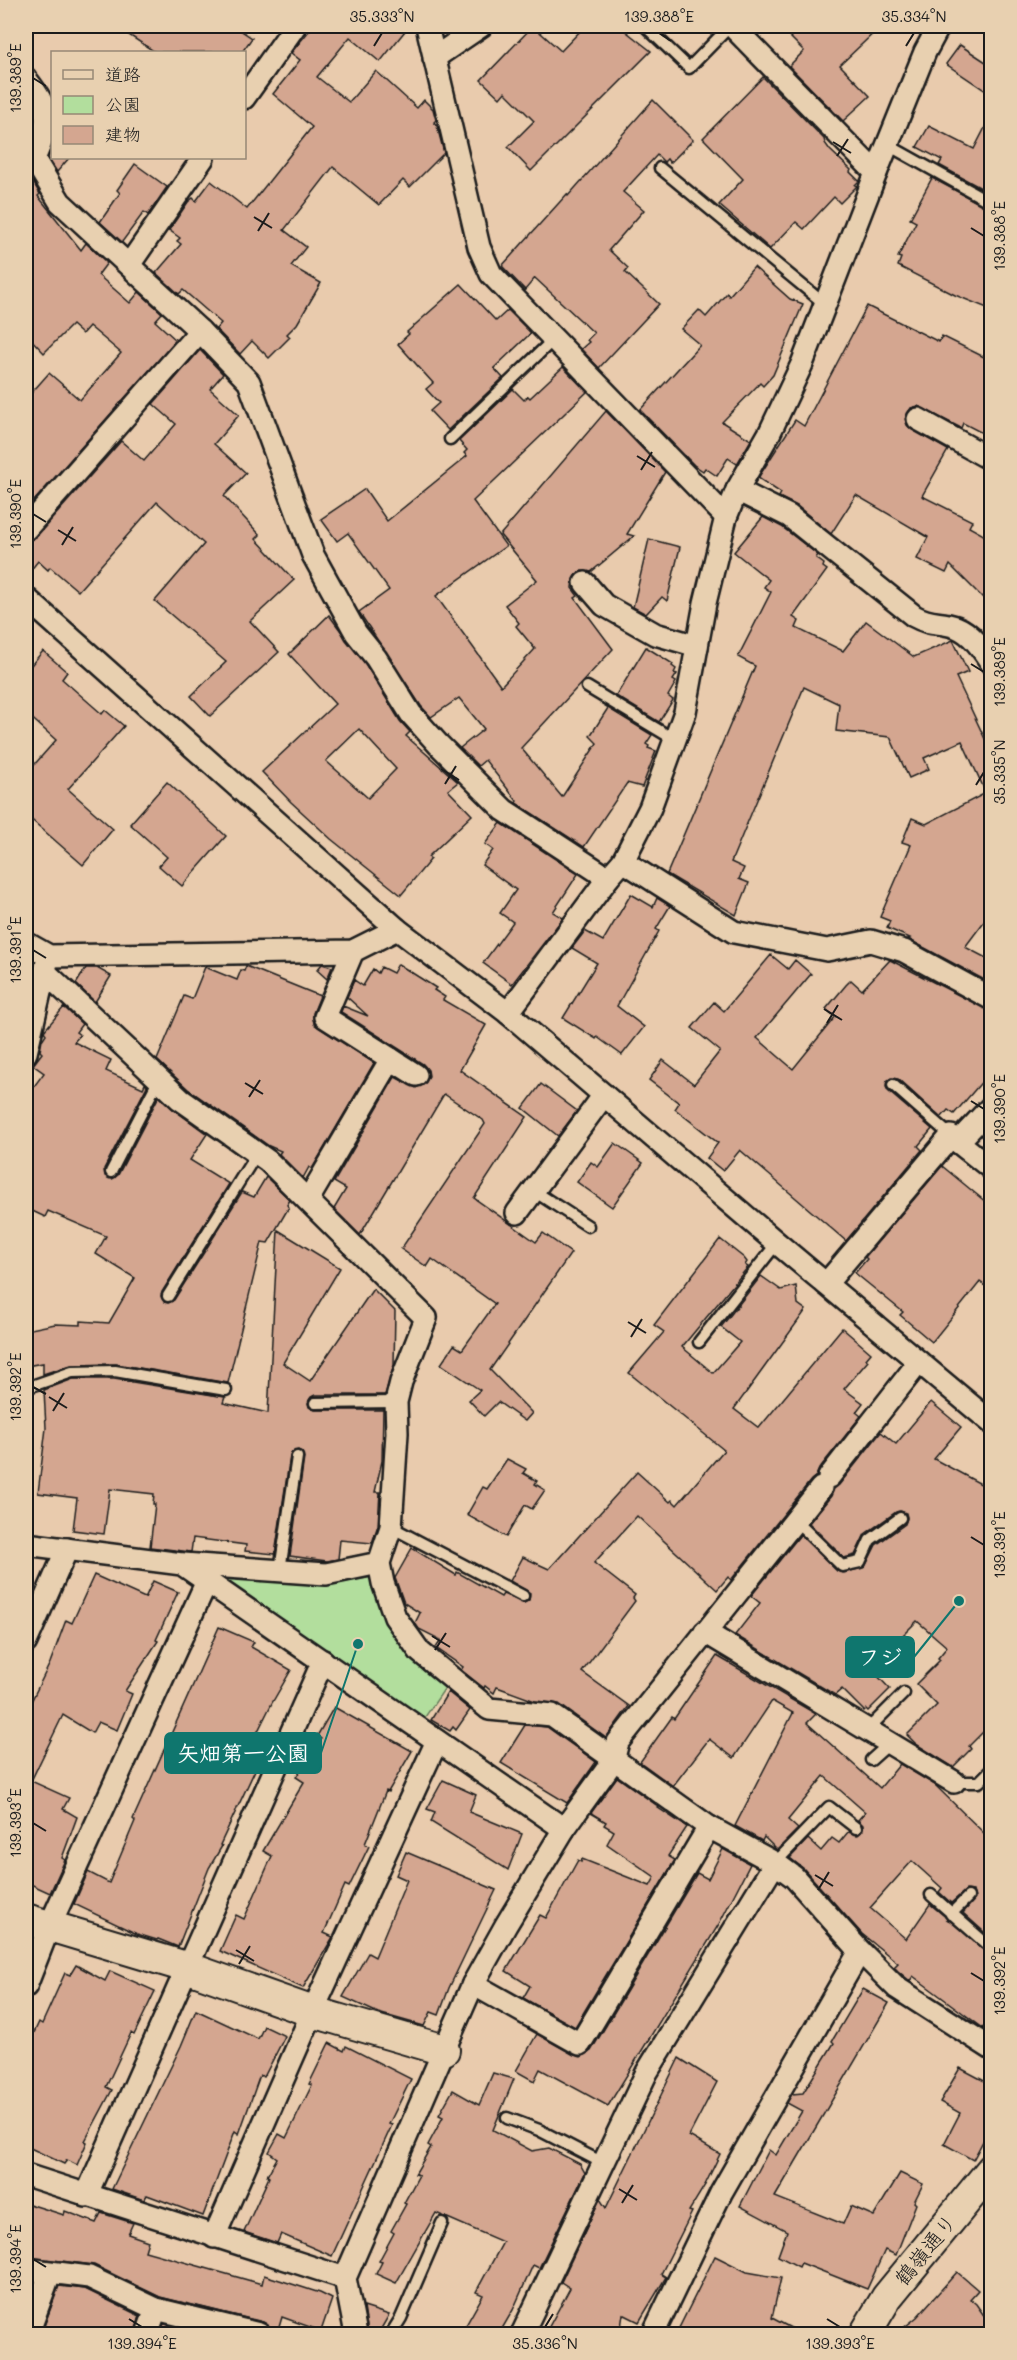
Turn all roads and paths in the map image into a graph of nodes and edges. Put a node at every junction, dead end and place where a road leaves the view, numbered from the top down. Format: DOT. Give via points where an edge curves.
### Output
graph roads {
  1 [pos="295,26"];
  2 [pos="427,26"];
  3 [pos="481,26"];
  4 [pos="645,26"];
  5 [pos="731,26"];
  6 [pos="939,26"];
  7 [pos="434,58"];
  8 [pos="26,79"];
  9 [pos="246,95"];
  10 [pos="888,145"];
  11 [pos="202,159"];
  12 [pos="30,161"];
  13 [pos="660,168"];
  14 [pos="876,173"];
  15 [pos="992,203"];
  16 [pos="129,265"];
  17 [pos="826,305"];
  18 [pos="200,331"];
  19 [pos="554,339"];
  20 [pos="918,419"];
  21 [pos="450,439"];
  22 [pos="992,460"];
  23 [pos="737,490"];
  24 [pos="726,517"];
  25 [pos="26,529"];
  26 [pos="585,583"];
  27 [pos="26,598"];
  28 [pos="697,646"];
  29 [pos="992,664"];
  30 [pos="587,687"];
  31 [pos="675,740"];
  32 [pos="623,861"];
  33 [pos="608,878"];
  34 [pos="397,928"];
  35 [pos="26,943"];
  36 [pos="353,951"];
  37 [pos="47,964"];
  38 [pos="992,999"];
  39 [pos="508,1013"];
  40 [pos="26,1053"];
  41 [pos="391,1059"];
  42 [pos="416,1075"];
  43 [pos="159,1079"];
  44 [pos="893,1085"];
  45 [pos="604,1095"];
  46 [pos="992,1106"];
  47 [pos="955,1139"];
  48 [pos="257,1153"];
  49 [pos="992,1169"];
  50 [pos="111,1172"];
  51 [pos="534,1191"];
  52 [pos="308,1200"];
  53 [pos="517,1214"];
  54 [pos="588,1227"];
  55 [pos="777,1243"];
  56 [pos="826,1284"];
  57 [pos="168,1296"];
  58 [pos="699,1342"];
  59 [pos="919,1362"];
  60 [pos="26,1388"];
  61 [pos="226,1390"];
  62 [pos="396,1402"];
  63 [pos="315,1403"];
  64 [pos="992,1423"];
  65 [pos="297,1457"];
  66 [pos="900,1518"];
  67 [pos="795,1520"];
  68 [pos="391,1527"];
  69 [pos="26,1544"];
  70 [pos="67,1549"];
  71 [pos="379,1563"];
  72 [pos="182,1564"];
  73 [pos="280,1570"];
  74 [pos="207,1581"];
  75 [pos="524,1596"];
  76 [pos="705,1632"];
  77 [pos="26,1642"];
  78 [pos="323,1661"];
  79 [pos="904,1693"];
  80 [pos="868,1729"];
  81 [pos="437,1741"];
  82 [pos="890,1743"];
  83 [pos="871,1760"];
  84 [pos="614,1761"];
  85 [pos="992,1769"];
  86 [pos="954,1782"];
  87 [pos="710,1827"];
  88 [pos="856,1828"];
  89 [pos="564,1829"];
  90 [pos="775,1863"];
  91 [pos="931,1895"];
  92 [pos="968,1897"];
  93 [pos="951,1914"];
  94 [pos="38,1923"];
  95 [pos="992,1949"];
  96 [pos="860,1952"];
  97 [pos="186,1967"];
  98 [pos="473,1984"];
  99 [pos="26,1986"];
  100 [pos="313,2012"];
  101 [pos="992,2049"];
  102 [pos="444,2050"];
  103 [pos="507,2118"];
  104 [pos="603,2163"];
  105 [pos="992,2169"];
  106 [pos="26,2175"];
  107 [pos="86,2196"];
  108 [pos="442,2223"];
  109 [pos="214,2237"];
  110 [pos="26,2269"];
  111 [pos="50,2273"];
  112 [pos="345,2278"];
  113 [pos="156,2309"];
  114 [pos="28,2334"];
  115 [pos="147,2334"];
  116 [pos="260,2334"];
  117 [pos="356,2334"];
  118 [pos="391,2334"];
  119 [pos="522,2334"];
  120 [pos="653,2334"];
  121 [pos="865,2334"];
  1 -- 9 [label="street"];
  2 -- 7 [label="street"];
  3 -- 7 [label="street"];
  4 -- 5 [label="lane" via="689,68"];
  5 -- 14 [label="street"];
  6 -- 10 [label="street"];
  7 -- 19 [label="street" via="479,247 491,274"];
  8 -- 12 [label="street" via="43,100 47,129"];
  10 -- 14 [label="street"];
  10 -- 15 [label="lane"];
  11 -- 16 [label="street"];
  12 -- 16 [label="street" via="60,201"];
  13 -- 17 [label="lane"];
  14 -- 17 [label="street"];
  16 -- 18 [label="street"];
  17 -- 23 [label="street" via="770,432"];
  18 -- 25 [label="street"];
  18 -- 33 [label="street" via="249,382 313,555 357,633 411,714 504,810"];
  19 -- 21 [label="lane"];
  19 -- 24 [label="street"];
  20 -- 22 [label="street"];
  23 -- 24 [label="street"];
  23 -- 29 [label="street" via="789,516 914,616 928,623 957,627 980,645"];
  24 -- 28 [label="street"];
  26 -- 28 [label="street" via="604,605 655,634"];
  27 -- 34 [label="street"];
  28 -- 31 [label="street" via="685,711"];
  30 -- 31 [label="lane"];
  31 -- 32 [label="street" via="650,808"];
  32 -- 33 [label="street"];
  32 -- 38 [label="street" via="734,932 827,950 871,941 904,951"];
  33 -- 39 [label="street"];
  34 -- 36 [label="street"];
  34 -- 39 [label="street"];
  35 -- 37 [label="street"];
  36 -- 37 [label="street"];
  36 -- 41 [label="street" via="325,1017"];
  37 -- 40 [label="street"];
  37 -- 43 [label="street"];
  39 -- 45 [label="street"];
  41 -- 42 [label="street"];
  41 -- 52 [label="street"];
  43 -- 48 [label="street" via="180,1099"];
  43 -- 50 [label="lane"];
  44 -- 47 [label="lane"];
  45 -- 51 [label="street"];
  45 -- 55 [label="street"];
  46 -- 47 [label="street"];
  47 -- 49 [label="street"];
  47 -- 56 [label="street"];
  48 -- 52 [label="street"];
  48 -- 57 [label="lane"];
  51 -- 53 [label="street"];
  51 -- 54 [label="lane"];
  52 -- 62 [label="street" via="426,1318"];
  55 -- 56 [label="street"];
  55 -- 58 [label="lane"];
  56 -- 59 [label="street"];
  59 -- 64 [label="street"];
  59 -- 67 [label="street"];
  60 -- 61 [label="lane" via="72,1372 115,1371"];
  62 -- 63 [label="lane"];
  62 -- 68 [label="street"];
  65 -- 73 [label="lane"];
  66 -- 67 [label="lane" via="876,1533 860,1562 842,1566"];
  67 -- 76 [label="street"];
  68 -- 71 [label="street"];
  68 -- 75 [label="lane"];
  69 -- 70 [label="street"];
  70 -- 72 [label="street"];
  70 -- 77 [label="street"];
  71 -- 73 [label="street" via="326,1574"];
  71 -- 84 [label="street" via="395,1617 420,1652 489,1709 552,1715"];
  72 -- 73 [label="street"];
  72 -- 74 [label="street"];
  74 -- 78 [label="street"];
  74 -- 94 [label="street"];
  76 -- 80 [label="street"];
  76 -- 84 [label="street" via="618,1742"];
  78 -- 81 [label="street"];
  78 -- 97 [label="street"];
  79 -- 80 [label="lane"];
  80 -- 82 [label="street"];
  81 -- 89 [label="street"];
  81 -- 100 [label="street"];
  82 -- 83 [label="lane"];
  82 -- 86 [label="street"];
  84 -- 87 [label="street"];
  84 -- 89 [label="street"];
  85 -- 86 [label="lane" via="979,1782"];
  87 -- 90 [label="street"];
  87 -- 98 [label="street" via="580,2044"];
  88 -- 90 [label="lane" via="830,1807"];
  89 -- 98 [label="street"];
  90 -- 96 [label="street" via="794,1877"];
  90 -- 104 [label="street" via="647,2072"];
  91 -- 93 [label="lane"];
  92 -- 93 [label="lane"];
  93 -- 95 [label="lane"];
  94 -- 97 [label="street"];
  94 -- 99 [label="street"];
  96 -- 101 [label="street" via="897,1988"];
  96 -- 120 [label="street" via="721,2193"];
  97 -- 100 [label="street"];
  97 -- 107 [label="street"];
  98 -- 102 [label="street"];
  100 -- 102 [label="street"];
  100 -- 109 [label="street"];
  102 -- 112 [label="street"];
  103 -- 104 [label="lane"];
  104 -- 119 [label="street"];
  105 -- 121 [label="street, 鶴嶺通り" via="887,2297"];
  106 -- 107 [label="street"];
  107 -- 109 [label="street"];
  108 -- 118 [label="lane"];
  109 -- 112 [label="street"];
  110 -- 111 [label="street"];
  111 -- 113 [label="street" via="89,2277"];
  111 -- 114 [label="street"];
  112 -- 117 [label="street"];
  113 -- 115 [label="street"];
  113 -- 116 [label="street"];
}
